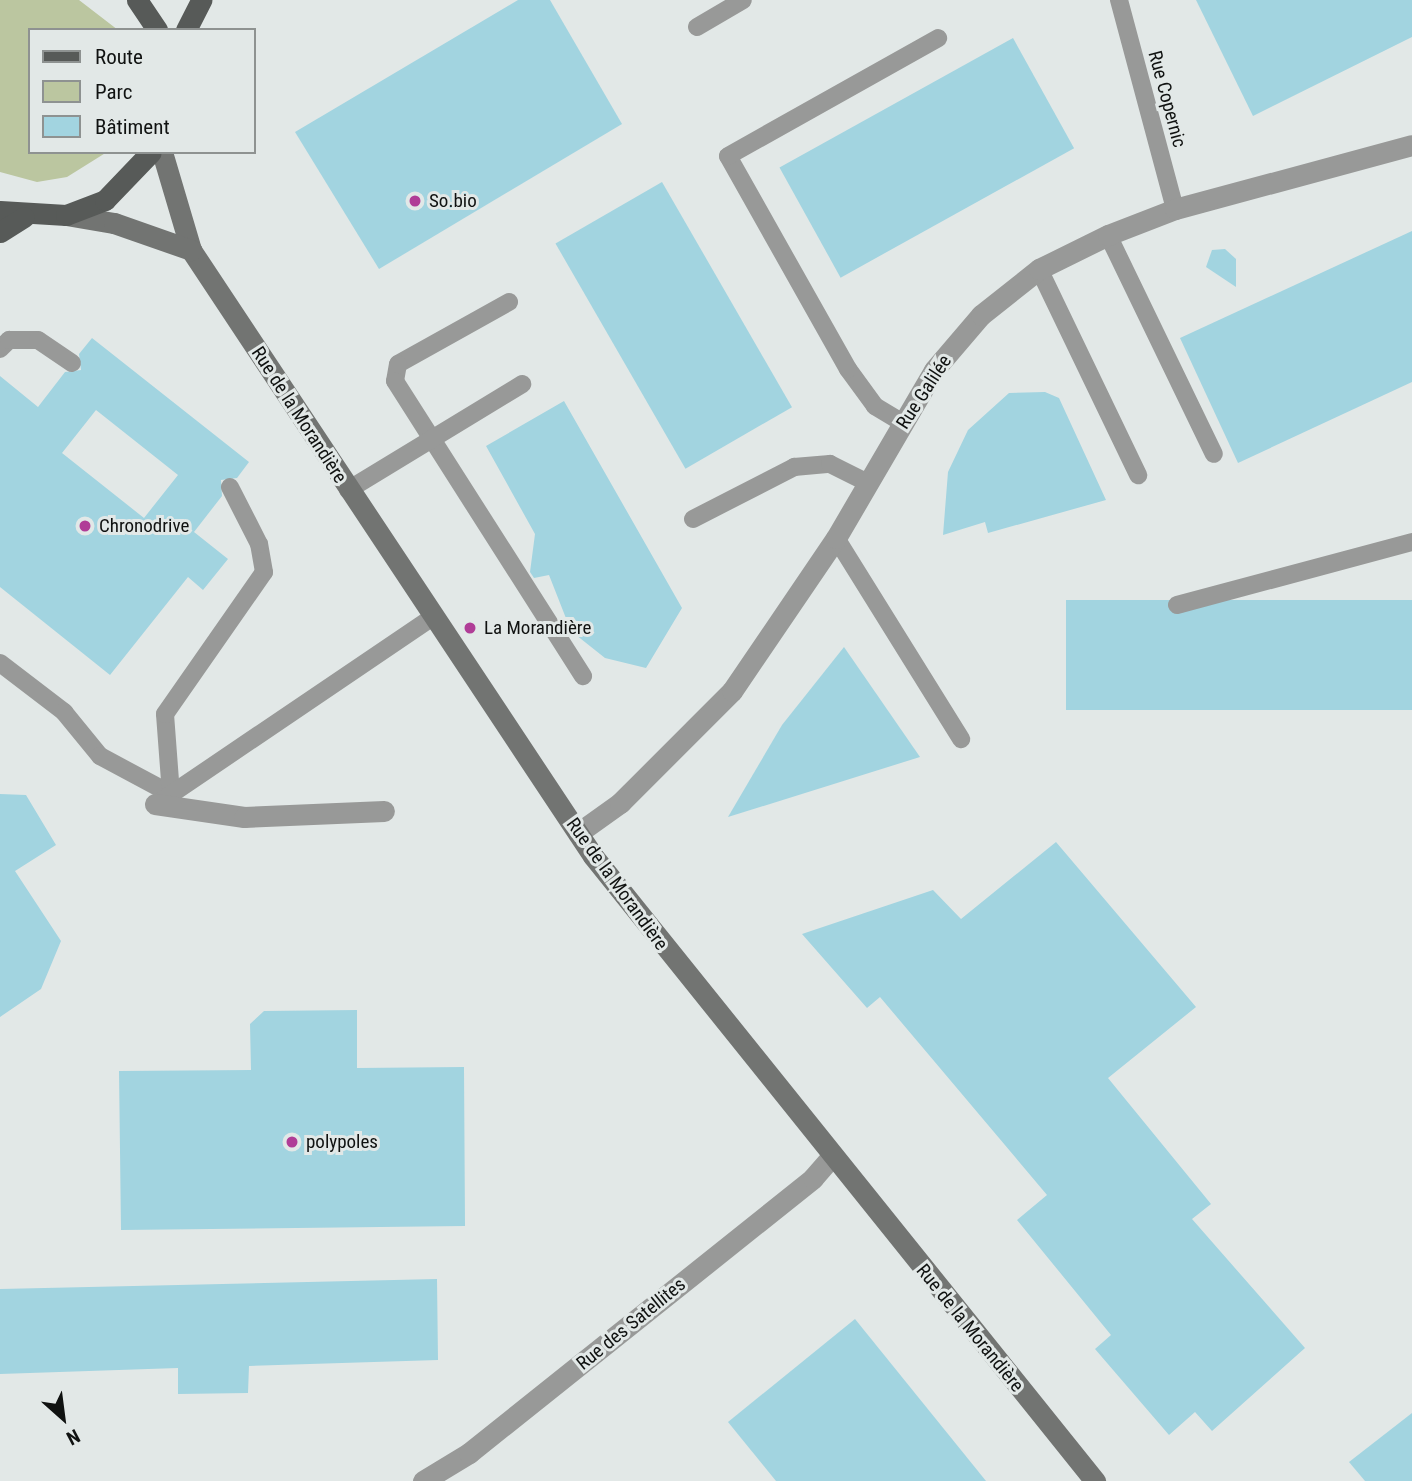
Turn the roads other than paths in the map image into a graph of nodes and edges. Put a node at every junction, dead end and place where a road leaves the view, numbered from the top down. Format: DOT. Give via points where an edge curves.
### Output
graph roads {
  1 [pos="137,0"];
  2 [pos="201,0"];
  3 [pos="743,0"];
  4 [pos="1119,0"];
  5 [pos="697,27"];
  6 [pos="156,28"];
  7 [pos="187,28"];
  8 [pos="938,38"];
  9 [pos="1412,145"];
  10 [pos="149,154"];
  11 [pos="163,154"];
  12 [pos="1175,209"];
  13 [pos="0,211"];
  14 [pos="66,215"];
  15 [pos="24,217"];
  16 [pos="0,232"];
  17 [pos="1108,235"];
  18 [pos="191,250"];
  19 [pos="1038,269"];
  20 [pos="509,302"];
  21 [pos="0,349"];
  22 [pos="72,363"];
  23 [pos="522,384"];
  24 [pos="904,423"];
  25 [pos="428,441"];
  26 [pos="1214,454"];
  27 [pos="1138,475"];
  28 [pos="869,483"];
  29 [pos="230,487"];
  30 [pos="348,490"];
  31 [pos="693,519"];
  32 [pos="836,538"];
  33 [pos="1412,542"];
  34 [pos="1177,605"];
  35 [pos="431,618"];
  36 [pos="0,663"];
  37 [pos="583,676"];
  38 [pos="961,739"];
  39 [pos="163,799"];
  40 [pos="384,811"];
  41 [pos="578,833"];
  42 [pos="831,1157"];
  43 [pos="423,1481"];
  44 [pos="1095,1481"];
  1 -- 6 [label="main road"];
  2 -- 7 [label="main road"];
  3 -- 5 [label="lane"];
  4 -- 12 [label="lane, Rue Copernic"];
  8 -- 24 [label="lane" via="728,156 853,377 875,406"];
  9 -- 12 [label="street, Rue Galilée"];
  10 -- 14 [label="main road" via="105,200"];
  11 -- 18 [label="street, Rue de la Morandière"];
  12 -- 17 [label="street, Rue Galilée"];
  13 -- 15 [label="main road"];
  14 -- 15 [label="main road"];
  14 -- 18 [label="street" via="114,223"];
  15 -- 16 [label="main road"];
  17 -- 19 [label="street, Rue Galilée"];
  17 -- 26 [label="lane"];
  18 -- 30 [label="street, Rue de la Morandière"];
  19 -- 24 [label="street, Rue Galilée" via="981,315 934,370"];
  19 -- 27 [label="lane"];
  20 -- 25 [label="lane" via="398,364 395,381"];
  21 -- 22 [label="lane" via="9,340 38,340"];
  23 -- 25 [label="lane"];
  24 -- 28 [label="street, Rue Galilée"];
  25 -- 30 [label="lane"];
  25 -- 37 [label="lane"];
  28 -- 31 [label="lane" via="830,464 794,467"];
  28 -- 32 [label="street, Rue Galilée"];
  29 -- 39 [label="lane" via="259,544 264,572 165,714"];
  30 -- 35 [label="street, Rue de la Morandière"];
  32 -- 38 [label="lane"];
  32 -- 41 [label="street, Rue Galilée" via="732,691 620,803"];
  33 -- 34 [label="lane"];
  35 -- 39 [label="lane"];
  35 -- 41 [label="street, Rue de la Morandière"];
  36 -- 39 [label="lane" via="64,712 100,756"];
  39 -- 40 [label="street" via="244,817"];
  41 -- 42 [label="street, Rue de la Morandière"];
  42 -- 43 [label="street, Rue des Satellites" via="813,1178 501,1428"];
  42 -- 44 [label="street, Rue de la Morandière"];
}
